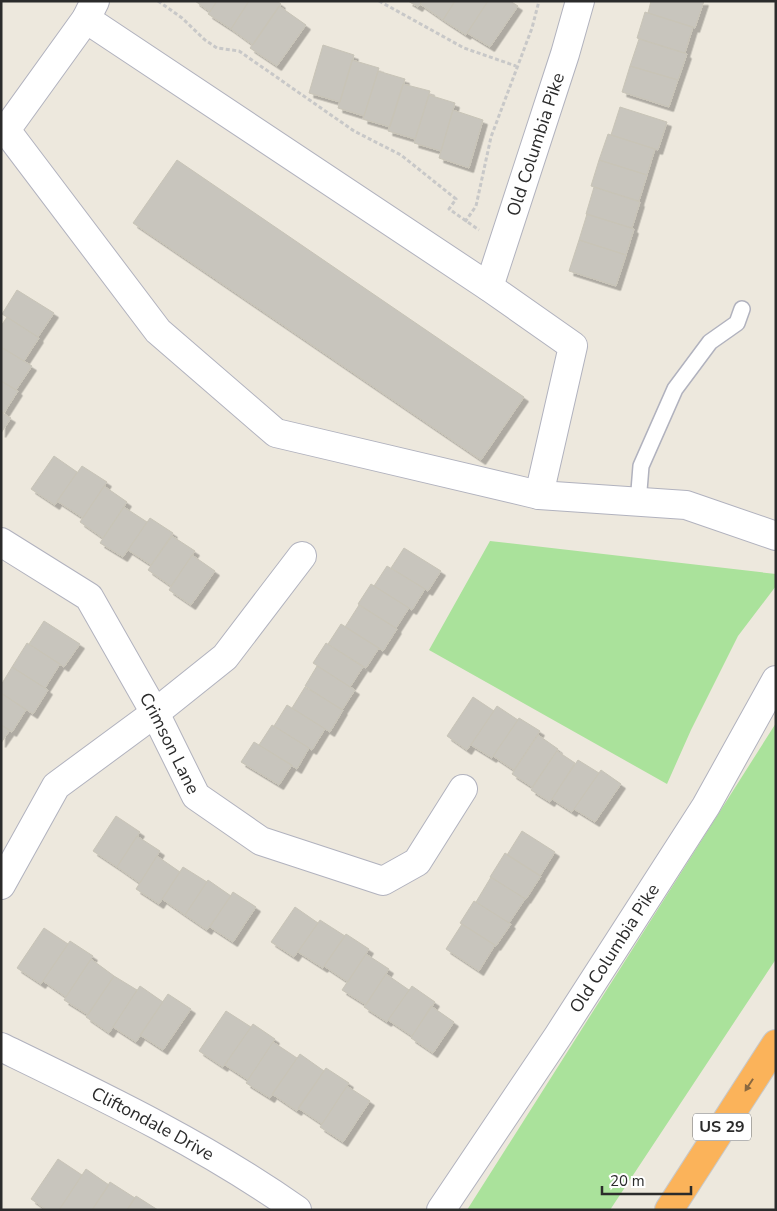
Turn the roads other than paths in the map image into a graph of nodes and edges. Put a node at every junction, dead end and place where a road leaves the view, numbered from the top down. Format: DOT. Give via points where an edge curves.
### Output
graph roads {
  1 [pos="580,1"];
  2 [pos="90,10"];
  3 [pos="489,287"];
  4 [pos="742,309"];
  5 [pos="539,495"];
  6 [pos="638,503"];
  7 [pos="776,536"];
  8 [pos="1,542"];
  9 [pos="302,556"];
  10 [pos="776,680"];
  11 [pos="155,713"];
  12 [pos="463,790"];
  13 [pos="1,885"];
  14 [pos="776,1044"];
  15 [pos="1,1047"];
  16 [pos="297,1210"];
  17 [pos="442,1210"];
  18 [pos="669,1210"];
  1 -- 3 [label="street, Old Columbia Pike"];
  2 -- 3 [label="street"];
  2 -- 5 [label="street" via="6,130 158,331 276,433"];
  3 -- 5 [label="street" via="573,346"];
  4 -- 6 [label="lane" via="737,323 710,342 676,389 641,466"];
  5 -- 6 [label="street"];
  6 -- 7 [label="street" via="686,505"];
  8 -- 11 [label="street, Crimson Lane" via="89,597"];
  9 -- 11 [label="street" via="225,657"];
  10 -- 17 [label="street, Old Columbia Pike" via="706,806"];
  11 -- 12 [label="street, Crimson Lane" via="196,796 261,841 383,881 417,862"];
  11 -- 13 [label="street" via="56,786"];
  14 -- 18 [label="highway, US 29, one-way"];
  15 -- 16 [label="street, Cliftondale Drive" via="144,1116 248,1176"];
}
